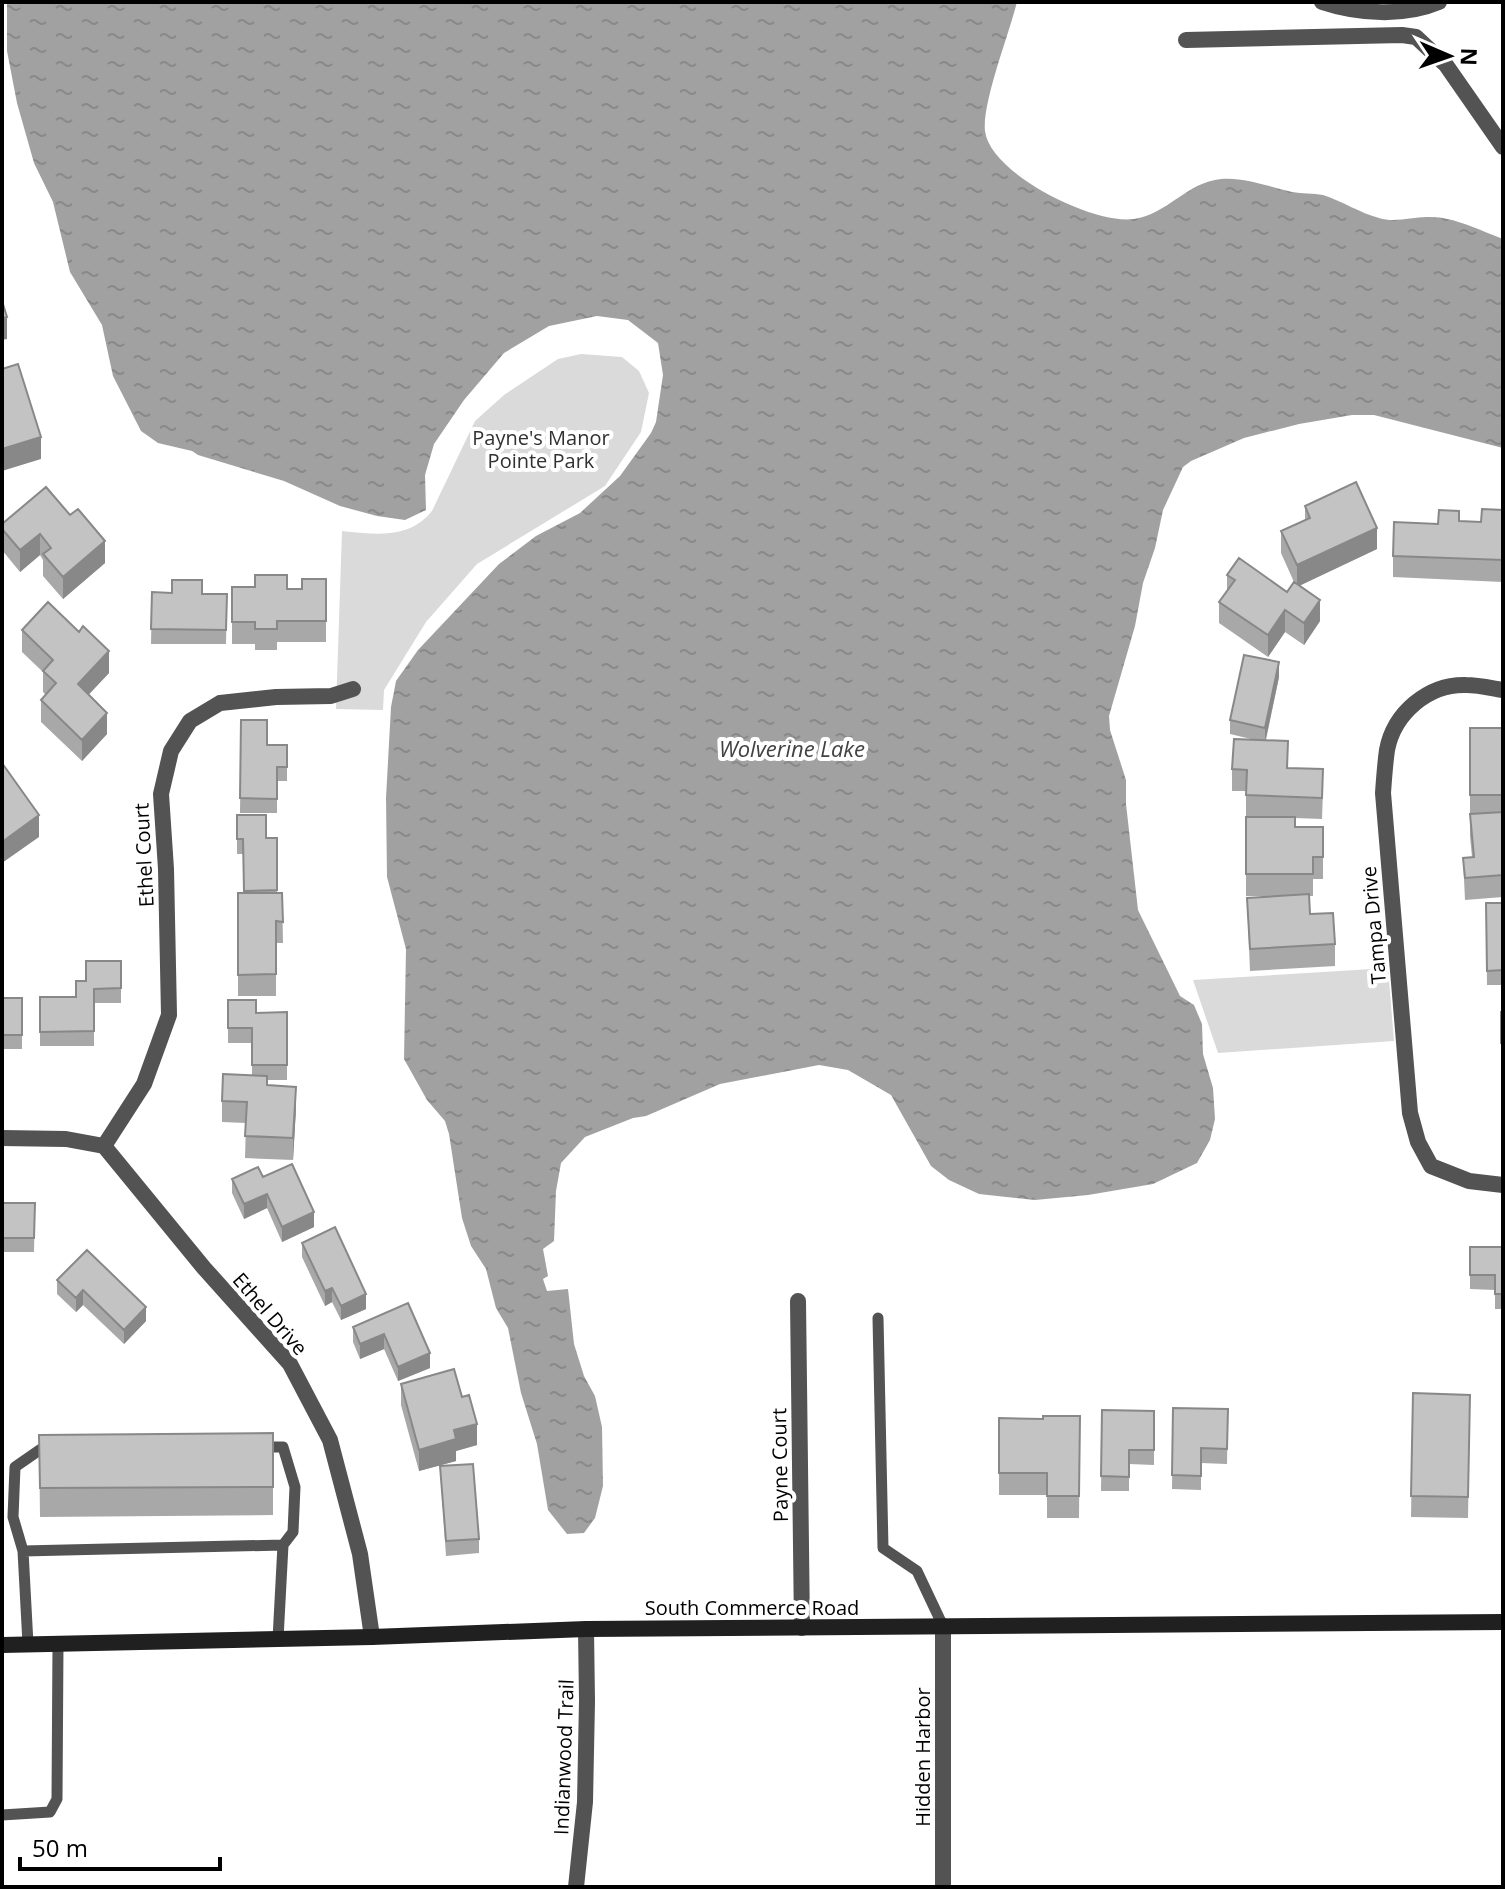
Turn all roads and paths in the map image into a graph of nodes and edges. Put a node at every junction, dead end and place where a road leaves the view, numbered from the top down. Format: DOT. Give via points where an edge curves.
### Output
graph roads {
  1 [pos="1322,2"];
  2 [pos="1439,2"];
  3 [pos="1372,12"];
  4 [pos="1372,36"];
  5 [pos="1186,40"];
  6 [pos="1503,147"];
  7 [pos="353,689"];
  8 [pos="1503,690"];
  9 [pos="2,1138"];
  10 [pos="104,1146"];
  11 [pos="1503,1185"];
  12 [pos="798,1301"];
  13 [pos="878,1318"];
  14 [pos="253,1447"];
  15 [pos="71,1449"];
  16 [pos="283,1545"];
  17 [pos="23,1551"];
  18 [pos="1503,1611"];
  19 [pos="1503,1622"];
  20 [pos="943,1626"];
  21 [pos="802,1628"];
  22 [pos="586,1629"];
  23 [pos="372,1637"];
  24 [pos="278,1639"];
  25 [pos="28,1644"];
  26 [pos="58,1644"];
  27 [pos="2,1645"];
  28 [pos="2,1815"];
  29 [pos="576,1887"];
  30 [pos="943,1887"];
  1 -- 3 [label="street"];
  2 -- 3 [label="street"];
  3 -- 4 [label="street"];
  4 -- 5 [label="street"];
  4 -- 6 [label="street" via="1416,37 1446,65"];
  7 -- 10 [label="street, Ethel Court" via="331,696 220,703 190,721 171,751 161,794 169,1015 144,1084"];
  8 -- 11 [label="street, Tampa Drive" via="1463,684 1422,695 1387,748 1383,793 1410,1113 1418,1142 1431,1166 1469,1181"];
  9 -- 10 [label="street" via="66,1139"];
  10 -- 23 [label="street, Ethel Drive" via="290,1364 330,1440 360,1554"];
  12 -- 21 [label="street, Payne Court"];
  13 -- 20 [label="lane" via="883,1548 917,1571"];
  14 -- 16 [label="lane" via="283,1447 295,1487 293,1532"];
  15 -- 17 [label="lane" via="41,1449 15,1467 13,1517"];
  16 -- 17 [label="lane"];
  16 -- 24 [label="lane"];
  17 -- 25 [label="lane"];
  18 -- 19 [label="lane"];
  19 -- 20 [label="street, South Commerce Road"];
  20 -- 21 [label="street, South Commerce Road"];
  20 -- 30 [label="street, Hidden Harbor"];
  21 -- 22 [label="street, South Commerce Road"];
  22 -- 23 [label="street, South Commerce Road"];
  22 -- 29 [label="street, Indianwood Trail" via="585,1802"];
  23 -- 24 [label="street, South Commerce Road"];
  24 -- 26 [label="street, South Commerce Road"];
  25 -- 26 [label="street, South Commerce Road"];
  25 -- 27 [label="street, South Commerce Road"];
  26 -- 28 [label="lane" via="57,1799 50,1812"];
}
